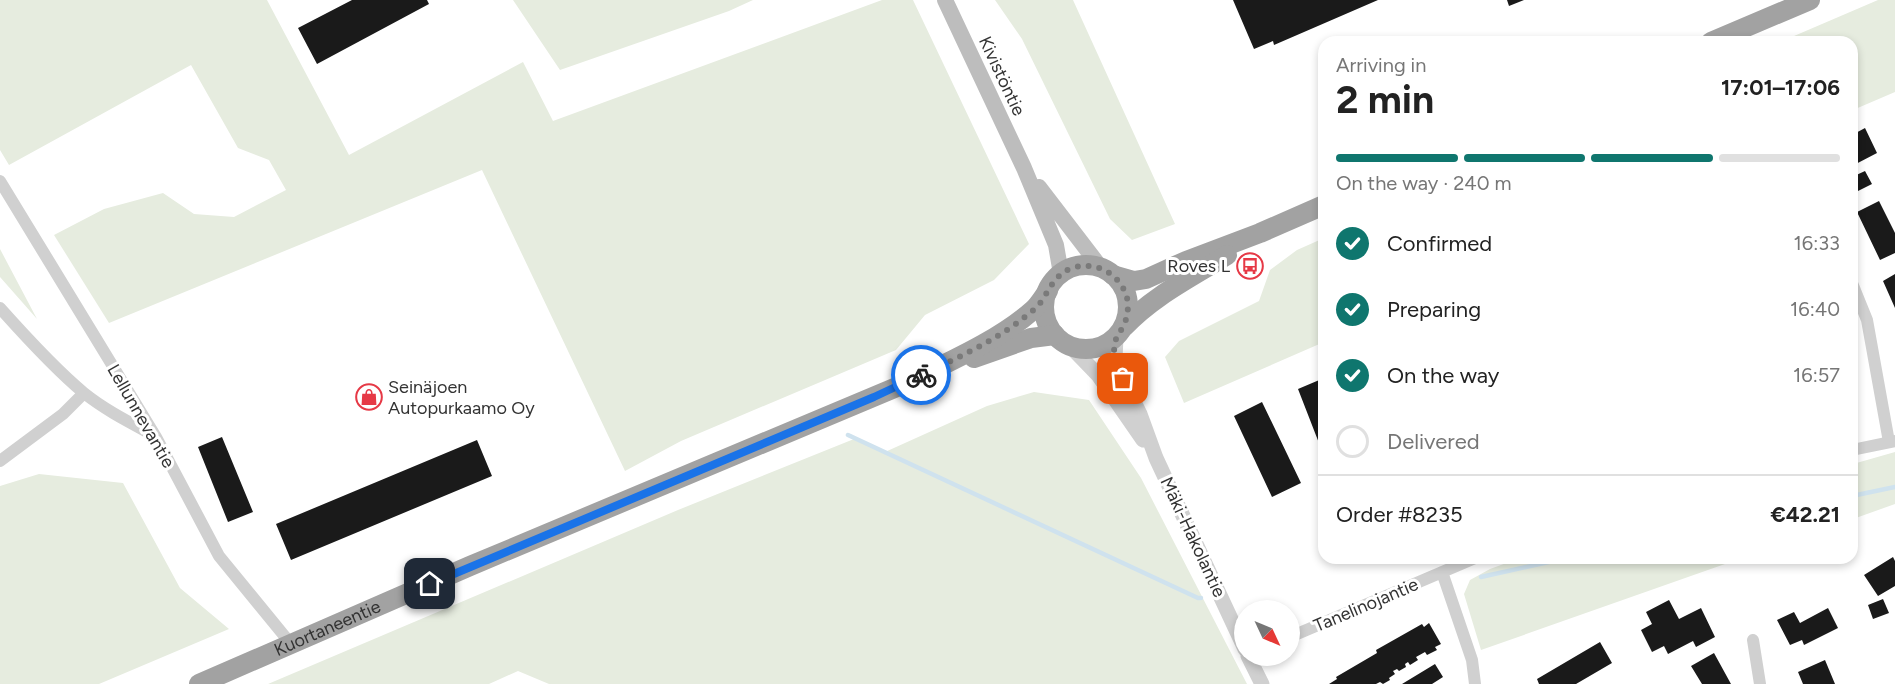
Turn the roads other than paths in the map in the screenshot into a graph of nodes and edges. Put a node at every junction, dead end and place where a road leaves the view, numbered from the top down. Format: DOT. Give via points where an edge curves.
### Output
graph roads {
  1 [pos="945,0"];
  2 [pos="1810,0"];
  3 [pos="1724,36"];
  4 [pos="1024,168"];
  5 [pos="0,181"];
  6 [pos="1318,208"];
  7 [pos="1260,234"];
  8 [pos="1107,272"];
  9 [pos="1061,274"];
  10 [pos="1048,291"];
  11 [pos="1858,298"];
  12 [pos="0,308"];
  13 [pos="1119,333"];
  14 [pos="1062,340"];
  15 [pos="918,377"];
  16 [pos="84,393"];
  17 [pos="156,437"];
  18 [pos="1892,441"];
  19 [pos="1858,449"];
  20 [pos="1156,458"];
  21 [pos="0,461"];
  22 [pos="1461,564"];
  23 [pos="1442,572"];
  24 [pos="1234,625"];
  25 [pos="1300,633"];
  26 [pos="1753,640"];
  27 [pos="291,644"];
  28 [pos="1253,666"];
  29 [pos="199,684"];
  30 [pos="1262,684"];
  31 [pos="1475,684"];
  32 [pos="1760,684"];
  1 -- 4 [label="main road, Kivistöntie"];
  2 -- 3 [label="highway"];
  4 -- 8 [label="main road, Kivistöntie"];
  4 -- 9 [label="main road, Kivistöntie" via="1056,245"];
  5 -- 17 [label="street, Lellunnevantie"];
  6 -- 7 [label="highway"];
  7 -- 8 [label="highway" via="1146,279 1134,281"];
  7 -- 13 [label="highway" via="1155,300"];
  8 -- 9 [label="highway" via="1080,266"];
  8 -- 13 [label="highway" via="1126,294 1126,318"];
  9 -- 10 [label="highway"];
  10 -- 14 [label="highway" via="1045,315"];
  10 -- 15 [label="highway, Kuortaneentie" via="1036,308 1018,322"];
  11 -- 18 [label="street" via="1867,320"];
  12 -- 16 [label="street"];
  13 -- 14 [label="highway" via="1099,347 1079,348"];
  13 -- 20 [label="street, Mäki-Hakolantie" via="1115,359"];
  14 -- 15 [label="highway, Kuortaneentie" via="1031,338"];
  14 -- 20 [label="street, Mäki-Hakolantie" via="1098,375"];
  15 -- 27 [label="highway, Kuortaneentie"];
  16 -- 17 [label="street"];
  16 -- 21 [label="street" via="63,414"];
  17 -- 27 [label="street, Lellunnevantie" via="219,556"];
  18 -- 19 [label="street"];
  20 -- 24 [label="street, Mäki-Hakolantie"];
  22 -- 23 [label="street, Tanelinojantie"];
  23 -- 25 [label="street, Tanelinojantie"];
  23 -- 31 [label="street" via="1472,660"];
  26 -- 32 [label="street"];
  27 -- 29 [label="highway, Kuortaneentie"];
  28 -- 30 [label="street"];
}
